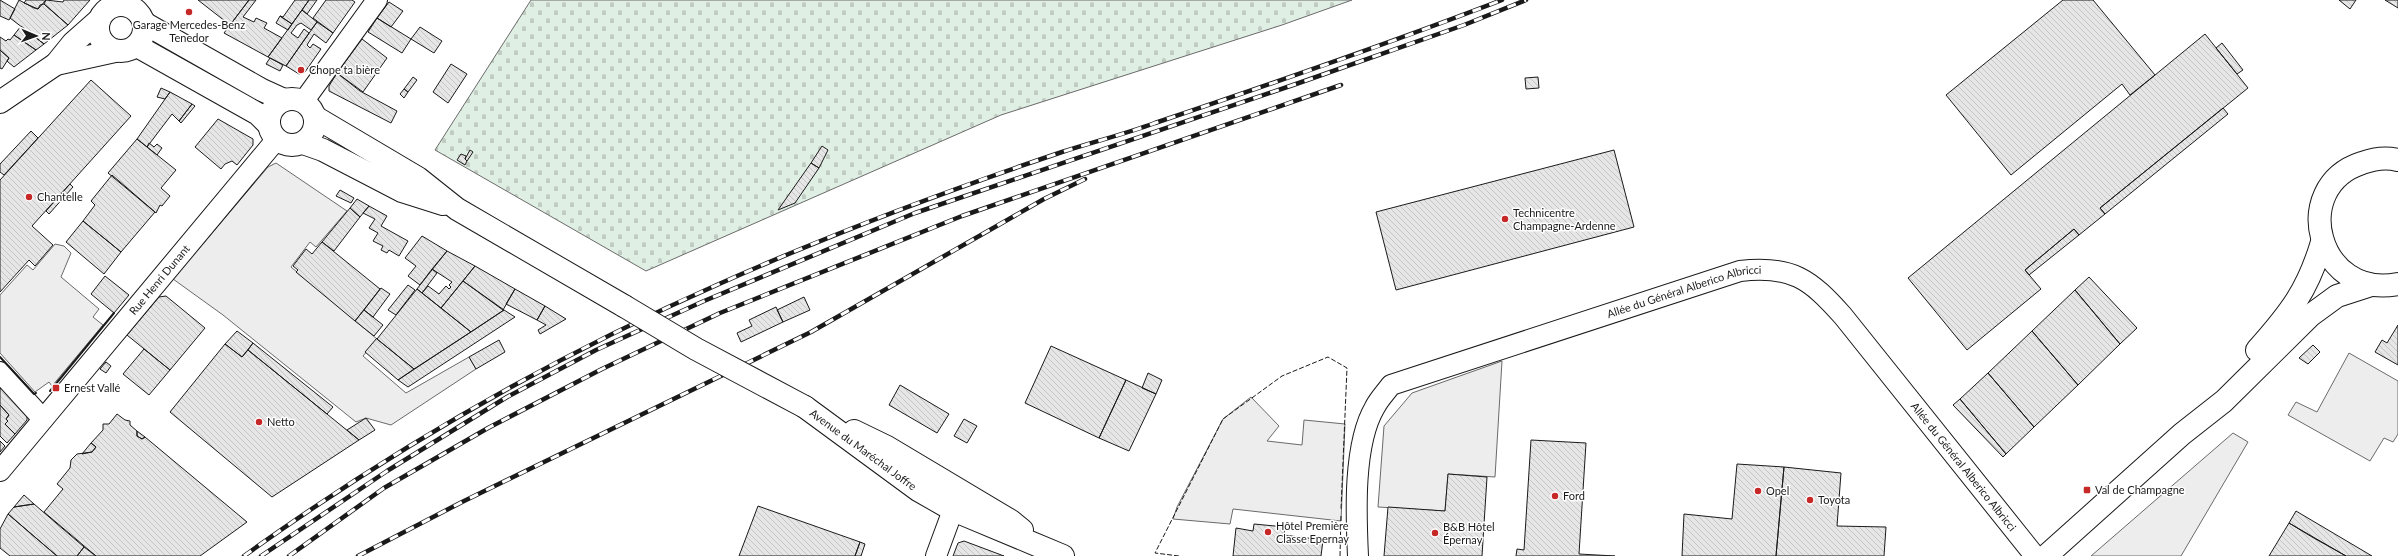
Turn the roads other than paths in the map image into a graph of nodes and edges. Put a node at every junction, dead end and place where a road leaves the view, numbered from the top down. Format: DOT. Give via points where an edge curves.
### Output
graph roads {
  1 [pos="377,0"];
  2 [pos="116,2"];
  3 [pos="100,20"];
  4 [pos="144,23"];
  5 [pos="137,46"];
  6 [pos="115,51"];
  7 [pos="56,64"];
  8 [pos="0,102"];
  9 [pos="301,106"];
  10 [pos="273,132"];
  11 [pos="303,143"];
  12 [pos="2397,159"];
  13 [pos="457,209"];
  14 [pos="2322,242"];
  15 [pos="2398,284"];
  16 [pos="2371,285"];
  17 [pos="0,372"];
  18 [pos="805,407"];
  19 [pos="43,420"];
  20 [pos="2182,434"];
  21 [pos="0,471"];
  22 [pos="953,510"];
  23 [pos="1043,547"];
  24 [pos="936,556"];
  25 [pos="1063,556"];
  26 [pos="1358,556"];
  27 [pos="2035,556"];
  28 [pos="2046,556"];
  1 -- 9 [label="street"];
  2 -- 3 [label="main road" via="103,13"];
  2 -- 4 [label="main road" via="134,9"];
  3 -- 6 [label="main road" via="99,35 108,48"];
  3 -- 7 [label="main road" via="72,43"];
  4 -- 5 [label="main road" via="143,36"];
  4 -- 9 [label="main road" via="262,90"];
  5 -- 6 [label="main road" via="122,52"];
  5 -- 10 [label="main road" via="258,114"];
  6 -- 7 [label="main road"];
  7 -- 8 [label="main road"];
  9 -- 10 [label="main road" via="272,110"];
  9 -- 11 [label="main road" via="313,132"];
  9 -- 13 [label="main road" via="418,178"];
  10 -- 11 [label="main road" via="289,146"];
  10 -- 19 [label="street, Rue Henri Dunant"];
  11 -- 13 [label="main road" via="402,191"];
  12 -- 14 [label="main road" via="2374,159 2352,166 2335,180 2324,198 2319,220"];
  13 -- 18 [label="main road, bridge" via="696,349"];
  14 -- 16 [label="main road" via="2329,257 2341,270 2355,280"];
  14 -- 20 [label="main road" via="2306,288 2290,312"];
  15 -- 16 [label="main road"];
  16 -- 20 [label="main road" via="2337,296 2311,316 2224,400"];
  17 -- 19 [label="street"];
  18 -- 22 [label="main road, Avenue du Maréchal Joffre" via="918,490"];
  18 -- 23 [label="main road, Avenue du Maréchal Joffre" via="887,447 1011,521"];
  19 -- 21 [label="street, Rue Henri Dunant"];
  20 -- 28 [label="main road"];
  22 -- 23 [label="main road, Avenue du Maréchal Joffre"];
  22 -- 24 [label="street"];
  23 -- 25 [label="main road, Avenue du Maréchal Joffre"];
  26 -- 27 [label="street, Allée du Général Alberico Albricci" via="1356,514 1362,441 1374,408 1391,385 1740,271 1761,269 1798,276 1820,290"];
}
